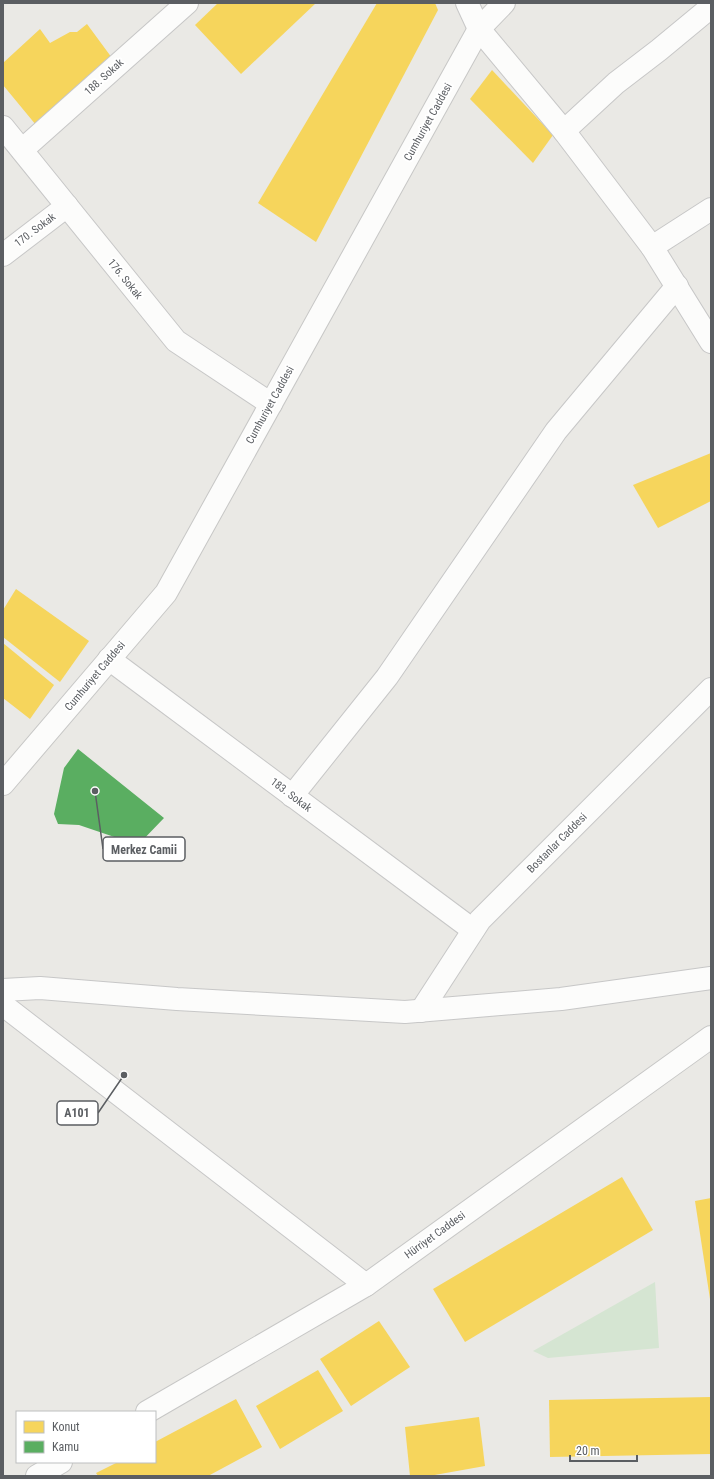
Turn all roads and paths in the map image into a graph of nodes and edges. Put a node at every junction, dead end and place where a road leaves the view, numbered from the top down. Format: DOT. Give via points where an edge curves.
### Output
graph roads {
  1 [pos="187,3"];
  2 [pos="467,3"];
  3 [pos="504,3"];
  4 [pos="711,6"];
  5 [pos="479,29"];
  6 [pos="3,127"];
  7 [pos="564,131"];
  8 [pos="22,150"];
  9 [pos="67,206"];
  10 [pos="711,209"];
  11 [pos="652,247"];
  12 [pos="3,255"];
  13 [pos="677,286"];
  14 [pos="711,342"];
  15 [pos="271,404"];
  16 [pos="109,659"];
  17 [pos="711,689"];
  18 [pos="3,784"];
  19 [pos="292,796"];
  20 [pos="473,930"];
  21 [pos="711,978"];
  22 [pos="3,990"];
  23 [pos="3,1005"];
  24 [pos="421,1011"];
  25 [pos="711,1037"];
  26 [pos="366,1284"];
  27 [pos="149,1411"];
  28 [pos="59,1463"];
  29 [pos="37,1476"];
  1 -- 8 [label="street, 188. Sokak"];
  2 -- 5 [label="street"];
  3 -- 5 [label="street, Cumhuriyet Caddesi"];
  4 -- 7 [label="street" via="616,84"];
  5 -- 7 [label="street"];
  5 -- 15 [label="street, Cumhuriyet Caddesi"];
  6 -- 8 [label="street, 176. Sokak"];
  7 -- 11 [label="street"];
  8 -- 9 [label="street, 176. Sokak"];
  9 -- 12 [label="street, 170. Sokak"];
  9 -- 15 [label="street, 176. Sokak" via="176,341"];
  10 -- 11 [label="street"];
  11 -- 13 [label="street"];
  13 -- 14 [label="street"];
  13 -- 19 [label="street" via="556,431 387,677"];
  15 -- 16 [label="street, Cumhuriyet Caddesi" via="166,592"];
  16 -- 18 [label="street, Cumhuriyet Caddesi"];
  16 -- 19 [label="street, 183. Sokak"];
  17 -- 20 [label="street, Bostanlar Caddesi" via="480,920"];
  19 -- 20 [label="street, 183. Sokak"];
  20 -- 24 [label="street, Bostanlar Caddesi"];
  21 -- 24 [label="street" via="561,999"];
  22 -- 24 [label="street" via="40,988 177,999"];
  23 -- 26 [label="street"];
  25 -- 26 [label="street, Hürriyet Caddesi"];
  26 -- 27 [label="street, Hürriyet Caddesi"];
  28 -- 29 [label="street"];
}
